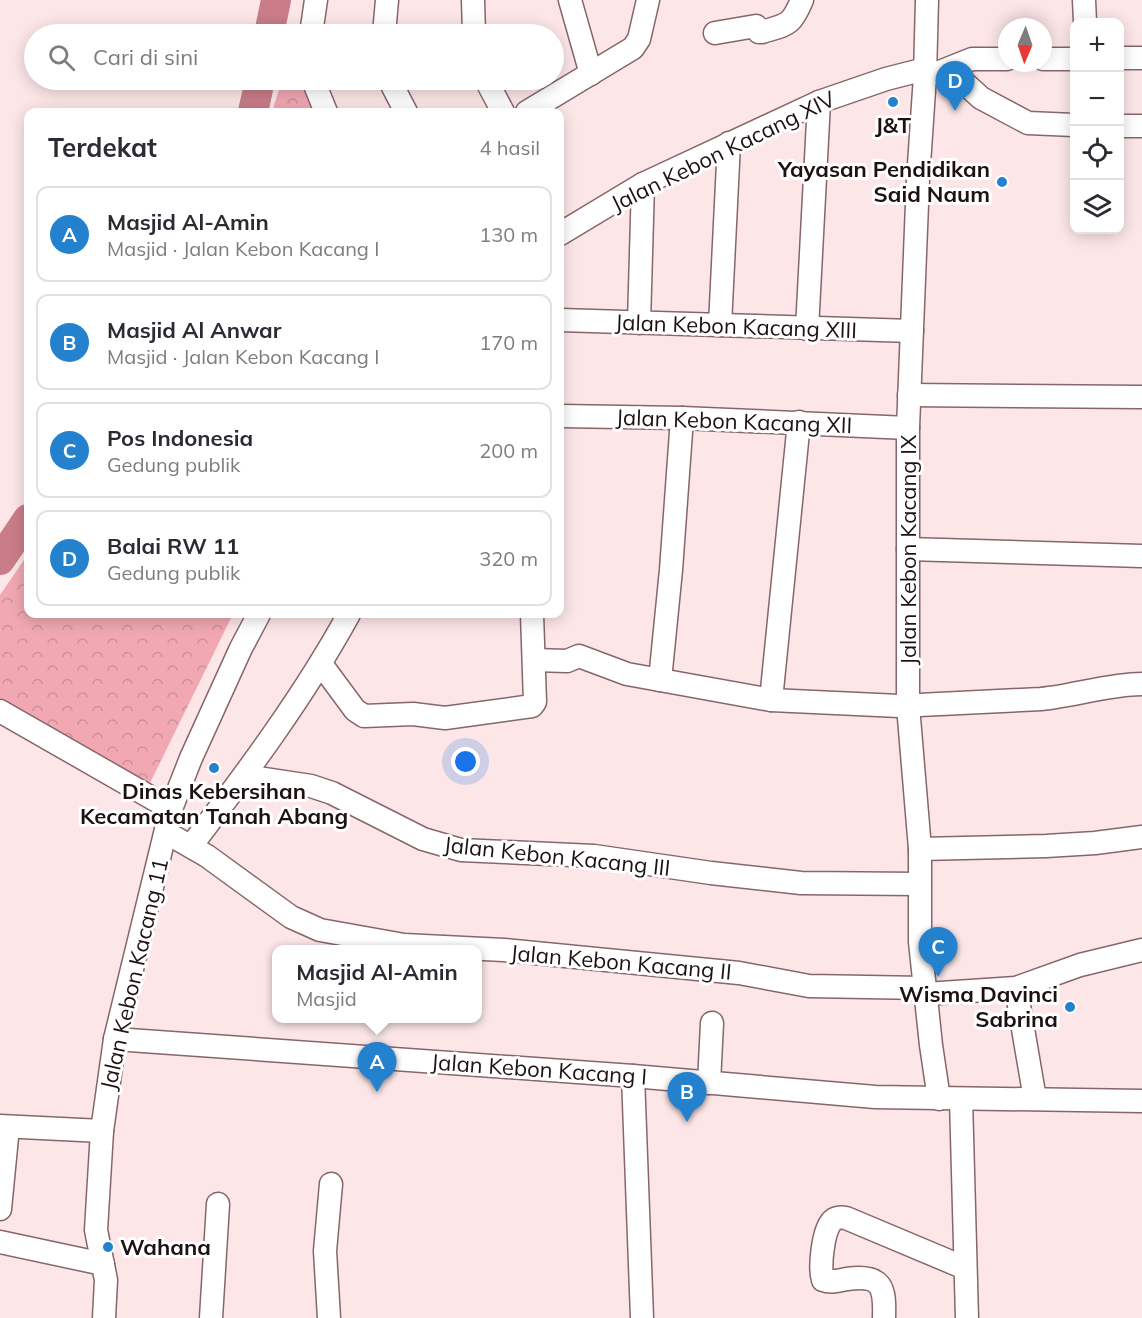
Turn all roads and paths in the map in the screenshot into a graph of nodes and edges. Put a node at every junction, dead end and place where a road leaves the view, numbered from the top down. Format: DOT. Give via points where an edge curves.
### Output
graph roads {
  1 [pos="316,0"];
  2 [pos="387,0"];
  3 [pos="473,0"];
  4 [pos="570,0"];
  5 [pos="648,0"];
  6 [pos="802,0"];
  7 [pos="927,0"];
  8 [pos="1084,0"];
  9 [pos="1085,18"];
  10 [pos="312,24"];
  11 [pos="385,24"];
  12 [pos="474,24"];
  13 [pos="715,33"];
  14 [pos="1124,58"];
  15 [pos="1142,58"];
  16 [pos="998,59"];
  17 [pos="1052,59"];
  18 [pos="1070,59"];
  19 [pos="949,69"];
  20 [pos="925,72"];
  21 [pos="591,74"];
  22 [pos="316,90"];
  23 [pos="395,90"];
  24 [pos="491,90"];
  25 [pos="819,102"];
  26 [pos="324,108"];
  27 [pos="404,108"];
  28 [pos="501,108"];
  29 [pos="534,108"];
  30 [pos="1070,125"];
  31 [pos="1124,126"];
  32 [pos="1142,126"];
  33 [pos="729,143"];
  34 [pos="643,184"];
  35 [pos="564,232"];
  36 [pos="564,320"];
  37 [pos="639,323"];
  38 [pos="720,325"];
  39 [pos="807,329"];
  40 [pos="912,331"];
  41 [pos="909,395"];
  42 [pos="1142,397"];
  43 [pos="564,416"];
  44 [pos="682,418"];
  45 [pos="799,422"];
  46 [pos="908,428"];
  47 [pos="908,549"];
  48 [pos="1142,556"];
  49 [pos="258,618"];
  50 [pos="347,618"];
  51 [pos="532,618"];
  52 [pos="534,660"];
  53 [pos="321,664"];
  54 [pos="660,680"];
  55 [pos="1142,684"];
  56 [pos="771,700"];
  57 [pos="908,706"];
  58 [pos="0,711"];
  59 [pos="244,776"];
  60 [pos="171,809"];
  61 [pos="167,833"];
  62 [pos="1142,837"];
  63 [pos="920,849"];
  64 [pos="199,851"];
  65 [pos="919,884"];
  66 [pos="404,945"];
  67 [pos="482,949"];
  68 [pos="1142,950"];
  69 [pos="1016,988"];
  70 [pos="925,991"];
  71 [pos="712,1023"];
  72 [pos="115,1039"];
  73 [pos="633,1076"];
  74 [pos="709,1083"];
  75 [pos="950,1099"];
  76 [pos="1035,1100"];
  77 [pos="1142,1101"];
  78 [pos="4,1126"];
  79 [pos="102,1131"];
  80 [pos="331,1184"];
  81 [pos="218,1204"];
  82 [pos="0,1209"];
  83 [pos="0,1242"];
  84 [pos="103,1264"];
  85 [pos="965,1268"];
  86 [pos="104,1318"];
  87 [pos="211,1318"];
  88 [pos="329,1318"];
  89 [pos="642,1318"];
  90 [pos="884,1318"];
  91 [pos="967,1318"];
  1 -- 10 [label="street"];
  2 -- 11 [label="street"];
  3 -- 12 [label="street"];
  4 -- 21 [label="street"];
  5 -- 21 [label="street" via="639,39 633,48"];
  6 -- 13 [label="street" via="795,18 786,24 762,32 756,26"];
  7 -- 20 [label="street, Jalan Kebon Kacang IX"];
  8 -- 9 [label="street"];
  14 -- 15 [label="street"];
  16 -- 19 [label="street, Jalan Kebon Kacang XIV" via="972,58"];
  17 -- 18 [label="street"];
  19 -- 20 [label="street, Jalan Kebon Kacang XIV"];
  19 -- 30 [label="street" via="981,98 1019,119"];
  20 -- 25 [label="street, Jalan Kebon Kacang XIV" via="886,79"];
  20 -- 40 [label="street, Jalan Kebon Kacang IX"];
  21 -- 29 [label="street"];
  22 -- 26 [label="street"];
  23 -- 27 [label="street"];
  24 -- 28 [label="street"];
  25 -- 33 [label="street, Jalan Kebon Kacang XIV"];
  25 -- 39 [label="street"];
  31 -- 32 [label="street"];
  33 -- 34 [label="street, Jalan Kebon Kacang XIV"];
  33 -- 38 [label="street"];
  34 -- 35 [label="street, Jalan Kebon Kacang XIV"];
  34 -- 37 [label="street"];
  36 -- 37 [label="street, Jalan Kebon Kacang XIII"];
  37 -- 38 [label="street, Jalan Kebon Kacang XIII"];
  38 -- 39 [label="street, Jalan Kebon Kacang XIII"];
  39 -- 40 [label="street, Jalan Kebon Kacang XIII"];
  40 -- 41 [label="street, Jalan Kebon Kacang IX"];
  41 -- 42 [label="street"];
  41 -- 46 [label="street, Jalan Kebon Kacang IX"];
  43 -- 44 [label="street, Jalan Kebon Kacang XII"];
  44 -- 45 [label="street, Jalan Kebon Kacang XII"];
  44 -- 54 [label="street"];
  45 -- 46 [label="street, Jalan Kebon Kacang XII"];
  45 -- 56 [label="street"];
  46 -- 47 [label="street, Jalan Kebon Kacang IX"];
  47 -- 48 [label="street"];
  47 -- 57 [label="street, Jalan Kebon Kacang IX"];
  49 -- 60 [label="street, Jalan Kebon Kacang 11"];
  50 -- 53 [label="street"];
  51 -- 52 [label="street"];
  52 -- 53 [label="street" via="536,702 532,706 445,718 359,714"];
  52 -- 54 [label="street" via="567,661 579,656 627,674"];
  53 -- 59 [label="street"];
  54 -- 56 [label="street"];
  55 -- 57 [label="street" via="1108,686 1065,697"];
  56 -- 57 [label="street"];
  57 -- 63 [label="street, Jalan Kebon Kacang IX"];
  58 -- 60 [label="street"];
  59 -- 64 [label="street"];
  59 -- 65 [label="street, Jalan Kebon Kacang III" via="332,793 423,839 460,850 594,856 801,883"];
  60 -- 61 [label="street, Jalan Kebon Kacang 11"];
  61 -- 64 [label="street, Jalan Kebon Kacang II"];
  61 -- 72 [label="street, Jalan Kebon Kacang 11"];
  62 -- 63 [label="street" via="1046,846"];
  63 -- 65 [label="street, Jalan Kebon Kacang IX"];
  64 -- 66 [label="street, Jalan Kebon Kacang II" via="291,917 320,930"];
  65 -- 70 [label="street, Jalan Kebon Kacang IX"];
  67 -- 70 [label="street, Jalan Kebon Kacang II" via="739,973 809,986"];
  68 -- 69 [label="street, Jalan Kebon Kacang II" via="1080,965"];
  69 -- 70 [label="street, Jalan Kebon Kacang II"];
  69 -- 76 [label="street"];
  70 -- 75 [label="street, Jalan Kebon Kacang IX"];
  71 -- 74 [label="street"];
  72 -- 73 [label="street, Jalan Kebon Kacang I"];
  72 -- 79 [label="street, Jalan Kebon Kacang 11"];
  73 -- 74 [label="street, Jalan Kebon Kacang I"];
  73 -- 89 [label="street"];
  74 -- 75 [label="street, Jalan Kebon Kacang I"];
  75 -- 76 [label="street, Jalan Kebon Kacang I"];
  75 -- 85 [label="street, Jalan Kebon Kacang IX"];
  76 -- 77 [label="street, Jalan Kebon Kacang I"];
  78 -- 79 [label="street"];
  78 -- 82 [label="street"];
  79 -- 84 [label="street, Jalan Kebon Kacang 11" via="96,1230"];
  80 -- 88 [label="street" via="325,1251"];
  81 -- 87 [label="street"];
  83 -- 84 [label="street"];
  84 -- 86 [label="street, Jalan Kebon Kacang 11"];
  85 -- 90 [label="street" via="846,1218 834,1219 822,1251 823,1280 876,1283 885,1295"];
  85 -- 91 [label="street, Jalan Kebon Kacang IX"];
}
